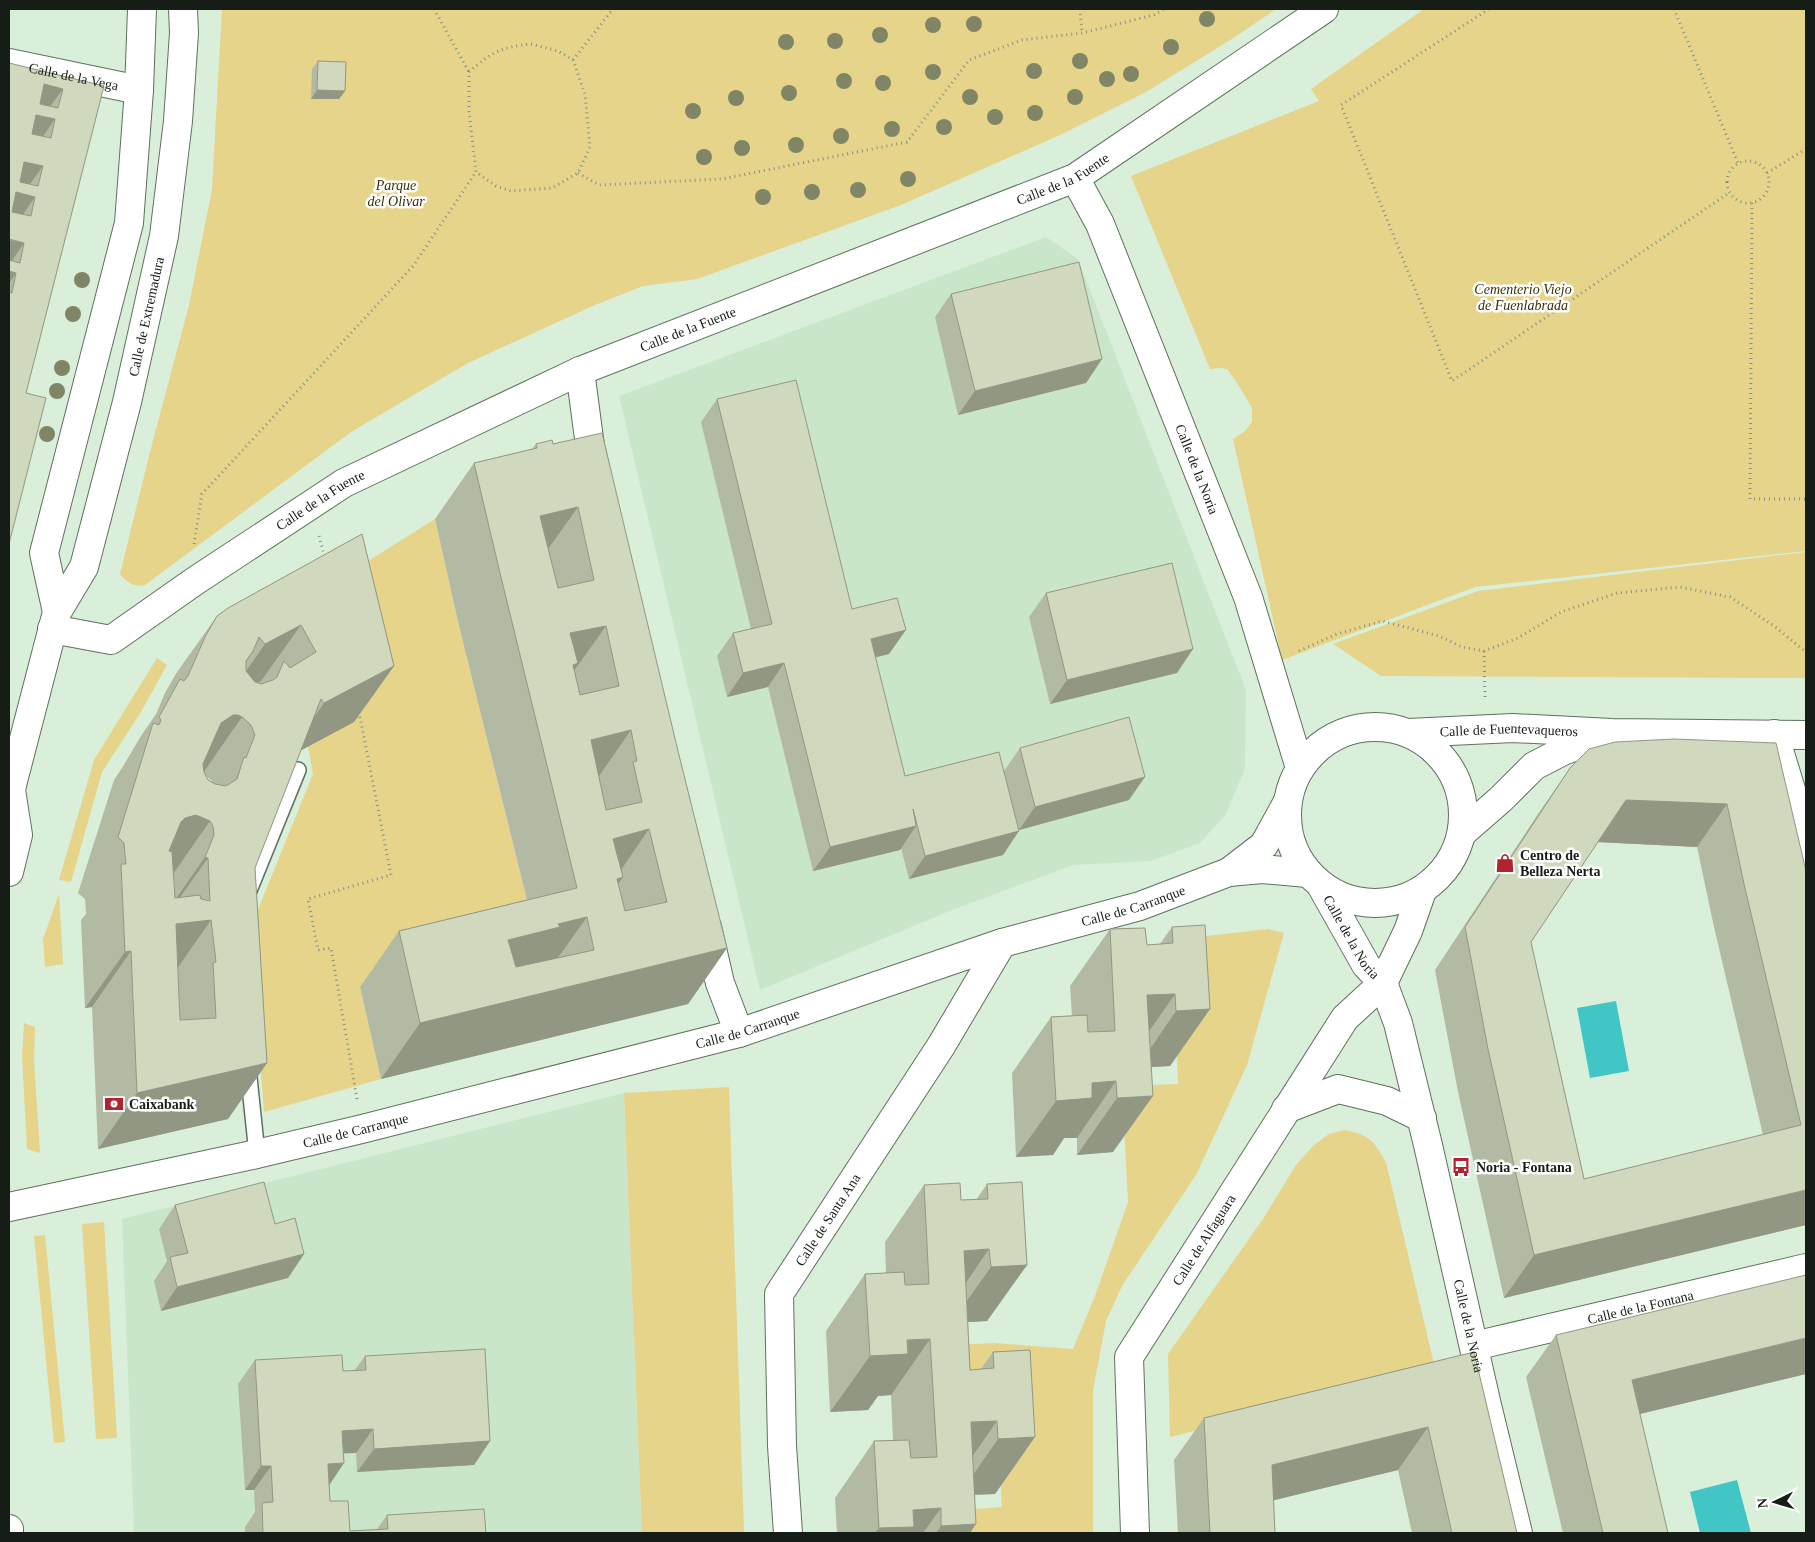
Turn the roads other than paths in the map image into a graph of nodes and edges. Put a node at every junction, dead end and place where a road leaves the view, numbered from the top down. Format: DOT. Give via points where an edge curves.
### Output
graph roads {
  1 [pos="142,9"];
  2 [pos="183,9"];
  3 [pos="1324,9"];
  4 [pos="9,63"];
  5 [pos="138,90"];
  6 [pos="1075,178"];
  7 [pos="580,371"];
  8 [pos="602,494"];
  9 [pos="54,621"];
  10 [pos="1408,732"];
  11 [pos="1612,732"];
  12 [pos="1774,734"];
  13 [pos="1806,734"];
  14 [pos="1300,768"];
  15 [pos="298,770"];
  16 [pos="10,786"];
  17 [pos="1287,803"];
  18 [pos="1462,833"];
  19 [pos="1806,856"];
  20 [pos="9,872"];
  21 [pos="1229,872"];
  22 [pos="1315,880"];
  23 [pos="1422,892"];
  24 [pos="702,906"];
  25 [pos="242,909"];
  26 [pos="1002,943"];
  27 [pos="1383,983"];
  28 [pos="739,1033"];
  29 [pos="247,1055"];
  30 [pos="1286,1109"];
  31 [pos="1422,1118"];
  32 [pos="257,1154"];
  33 [pos="9,1207"];
  34 [pos="1806,1268"];
  35 [pos="1474,1346"];
  36 [pos="9,1529"];
  37 [pos="9,1533"];
  38 [pos="788,1533"];
  39 [pos="1135,1533"];
  40 [pos="1518,1533"];
  1 -- 5 [label="street, Calle de Extremadura"];
  2 -- 9 [label="street, Calle de Extremadura" via="178,120 164,236 127,402 84,567"];
  3 -- 6 [label="street, Calle de la Fuente"];
  4 -- 5 [label="street, Calle de la Vega"];
  5 -- 9 [label="street, Calle de Extremadura" via="129,223 44,553"];
  6 -- 7 [label="street, Calle de la Fuente"];
  6 -- 14 [label="street, Calle de la Noria" via="1100,224 1248,596"];
  7 -- 8 [label="street" via="590,446"];
  7 -- 9 [label="street, Calle de la Fuente" via="344,483 112,640"];
  9 -- 16 [label="street, Calle de Extremadura"];
  10 -- 11 [label="street, Calle de Fuentevaqueros" via="1513,728"];
  10 -- 14 [label="street" via="1384,727 1357,728 1332,738 1310,754"];
  10 -- 18 [label="street" via="1429,744 1446,762 1458,784 1464,808"];
  11 -- 12 [label="street, Calle de Fuentevaqueros"];
  11 -- 18 [label="street, Calle de Fuentevaqueros" via="1562,751 1534,766"];
  12 -- 13 [label="street, Calle de Fuentevaqueros"];
  12 -- 19 [label="street"];
  14 -- 17 [label="street"];
  15 -- 25 [label="lane"];
  16 -- 20 [label="street, Calle de Extremadura" via="18,835"];
  17 -- 21 [label="street, Calle de Carranque" via="1264,845"];
  17 -- 22 [label="street" via="1290,840 1297,858"];
  18 -- 23 [label="street" via="1448,866"];
  21 -- 22 [label="street, Calle de Carranque" via="1262,869"];
  21 -- 26 [label="street, Calle de Carranque" via="1140,906"];
  22 -- 23 [label="street" via="1354,902 1389,904"];
  22 -- 27 [label="street, Calle de la Noria" via="1366,965"];
  23 -- 27 [label="street, Calle de la Noria"];
  24 -- 28 [label="street" via="720,983"];
  26 -- 28 [label="street, Calle de Carranque"];
  26 -- 38 [label="street, Calle de Santa Ana" via="941,1046 779,1294 782,1446"];
  27 -- 30 [label="street, Calle de Alfaguara" via="1345,1018"];
  27 -- 31 [label="street, Calle de la Noria" via="1398,1024"];
  28 -- 32 [label="street, Calle de Carranque"];
  29 -- 32 [label="lane"];
  30 -- 31 [label="street" via="1338,1089 1387,1101"];
  30 -- 39 [label="street, Calle de Alfaguara" via="1130,1357"];
  31 -- 35 [label="street, Calle de la Noria"];
  32 -- 33 [label="street, Calle de Carranque"];
  34 -- 35 [label="street, Calle de la Fontana"];
  35 -- 40 [label="street, Calle de la Noria"];
  36 -- 37 [label="street"];
}
